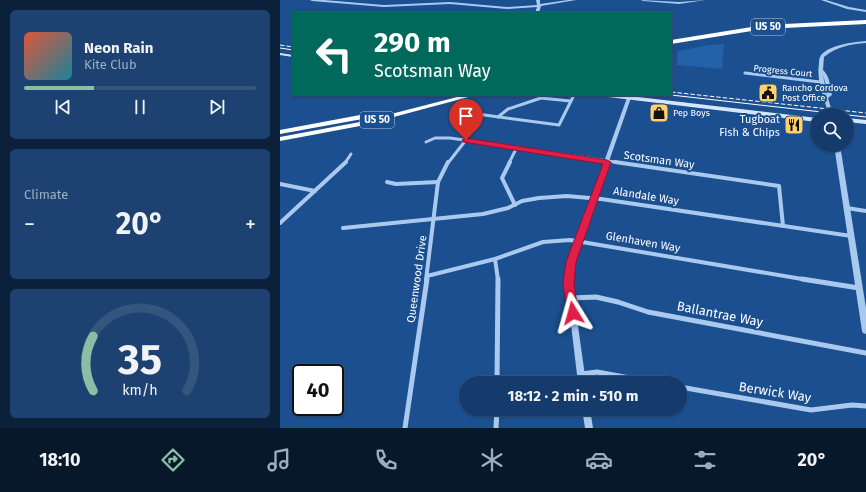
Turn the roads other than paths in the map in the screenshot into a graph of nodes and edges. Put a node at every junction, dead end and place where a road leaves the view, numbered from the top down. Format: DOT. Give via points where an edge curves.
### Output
graph roads {
  1 [pos="312,0"];
  2 [pos="538,0"];
  3 [pos="574,0"];
  4 [pos="643,0"];
  5 [pos="704,0"];
  6 [pos="823,0"];
  7 [pos="539,6"];
  8 [pos="866,11"];
  9 [pos="537,12"];
  10 [pos="866,18"];
  11 [pos="866,22"];
  12 [pos="672,37"];
  13 [pos="672,42"];
  14 [pos="866,42"];
  15 [pos="280,54"];
  16 [pos="292,56"];
  17 [pos="745,73"];
  18 [pos="823,73"];
  19 [pos="820,82"];
  20 [pos="447,96"];
  21 [pos="469,96"];
  22 [pos="573,96"];
  23 [pos="630,96"];
  24 [pos="828,96"];
  25 [pos="570,101"];
  26 [pos="830,108"];
  27 [pos="756,109"];
  28 [pos="732,110"];
  29 [pos="472,112"];
  30 [pos="810,115"];
  31 [pos="498,117"];
  32 [pos="810,119"];
  33 [pos="854,123"];
  34 [pos="866,124"];
  35 [pos="316,127"];
  36 [pos="280,128"];
  37 [pos="280,132"];
  38 [pos="280,139"];
  39 [pos="466,140"];
  40 [pos="426,142"];
  41 [pos="517,147"];
  42 [pos="838,152"];
  43 [pos="351,154"];
  44 [pos="607,162"];
  45 [pos="387,182"];
  46 [pos="438,182"];
  47 [pos="280,184"];
  48 [pos="315,191"];
  49 [pos="595,198"];
  50 [pos="515,205"];
  51 [pos="847,208"];
  52 [pos="866,211"];
  53 [pos="434,220"];
  54 [pos="280,223"];
  55 [pos="783,226"];
  56 [pos="343,228"];
  57 [pos="851,236"];
  58 [pos="580,241"];
  59 [pos="495,259"];
  60 [pos="427,276"];
  61 [pos="860,288"];
  62 [pos="571,298"];
  63 [pos="866,331"];
  64 [pos="866,353"];
  65 [pos="580,374"];
  66 [pos="497,376"];
  67 [pos="619,376"];
  68 [pos="687,388"];
  69 [pos="866,406"];
  70 [pos="497,416"];
  71 [pos="587,416"];
  72 [pos="405,428"];
  73 [pos="496,428"];
  74 [pos="589,428"];
  1 -- 7 [label="street" via="380,6 450,3 498,8"];
  2 -- 7 [label="street"];
  3 -- 7 [label="street"];
  4 -- 5 [label="street" via="679,3"];
  6 -- 8 [label="street"];
  7 -- 9 [label="street"];
  10 -- 12 [label="highway, US 50" via="760,24"];
  11 -- 13 [label="highway, US 50" via="764,27"];
  14 -- 18 [label="street" via="844,44 828,51 820,64"];
  15 -- 16 [label="main road"];
  17 -- 19 [label="street, Progress Court"];
  18 -- 19 [label="street" via="824,81"];
  18 -- 24 [label="street"];
  19 -- 24 [label="street" via="823,93"];
  20 -- 35 [label="highway, US 50"];
  21 -- 38 [label="highway, US 50" via="360,124"];
  22 -- 25 [label="street"];
  23 -- 27 [label="main road"];
  23 -- 28 [label="main road"];
  23 -- 44 [label="street"];
  24 -- 26 [label="street"];
  25 -- 31 [label="street" via="541,98 508,109"];
  25 -- 31 [label="street" via="559,125"];
  27 -- 28 [label="main road"];
  27 -- 30 [label="main road"];
  28 -- 32 [label="main road"];
  29 -- 31 [label="street"];
  33 -- 34 [label="main road"];
  35 -- 36 [label="highway"];
  35 -- 37 [label="highway, US 50"];
  39 -- 40 [label="street, Scotsman Way" via="441,138"];
  39 -- 41 [label="street, Scotsman Way"];
  39 -- 46 [label="street, Queenwood Drive" via="447,164"];
  41 -- 44 [label="street, Scotsman Way"];
  41 -- 50 [label="street" via="502,178"];
  42 -- 51 [label="street"];
  43 -- 48 [label="street"];
  44 -- 49 [label="street"];
  44 -- 55 [label="street, Scotsman Way" via="779,186"];
  45 -- 46 [label="street"];
  46 -- 53 [label="street, Queenwood Drive"];
  47 -- 48 [label="street"];
  48 -- 54 [label="street"];
  49 -- 50 [label="street, Alandale Way" via="551,197 522,201"];
  49 -- 55 [label="street, Alandale Way"];
  49 -- 58 [label="street"];
  50 -- 53 [label="street, Alandale Way" via="483,214"];
  51 -- 52 [label="street"];
  51 -- 57 [label="street"];
  53 -- 56 [label="street, Alandale Way"];
  53 -- 60 [label="street, Queenwood Drive"];
  55 -- 57 [label="street, Alandale Way"];
  57 -- 61 [label="street"];
  58 -- 59 [label="street, Glenhaven Way" via="544,242"];
  58 -- 61 [label="street, Glenhaven Way"];
  58 -- 62 [label="street" via="569,273"];
  59 -- 60 [label="street, Glenhaven Way"];
  59 -- 66 [label="street" via="498,279"];
  60 -- 72 [label="street, Queenwood Drive"];
  61 -- 63 [label="street"];
  62 -- 64 [label="street, Ballantrae Way" via="596,297 648,312"];
  62 -- 65 [label="street"];
  65 -- 67 [label="street" via="597,372"];
  68 -- 69 [label="street, Berwick Way" via="811,410 851,404"];
  70 -- 73 [label="street"];
  71 -- 74 [label="street"];
}
